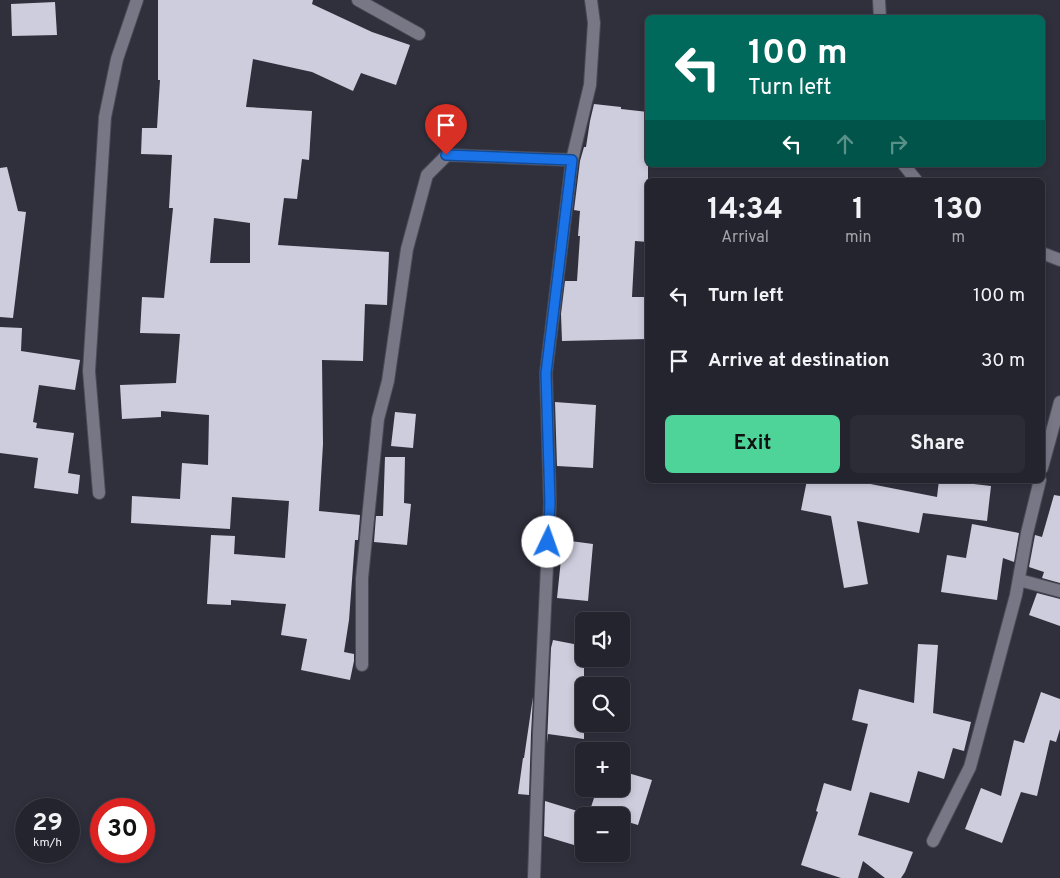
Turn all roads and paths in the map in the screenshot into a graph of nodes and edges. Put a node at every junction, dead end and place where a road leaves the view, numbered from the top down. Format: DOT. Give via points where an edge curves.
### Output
graph roads {
  1 [pos="137,0"];
  2 [pos="358,0"];
  3 [pos="590,0"];
  4 [pos="879,0"];
  5 [pos="880,15"];
  6 [pos="419,34"];
  7 [pos="572,160"];
  8 [pos="906,167"];
  9 [pos="914,178"];
  10 [pos="1045,254"];
  11 [pos="1060,260"];
  12 [pos="1060,402"];
  13 [pos="1045,457"];
  14 [pos="1039,483"];
  15 [pos="99,493"];
  16 [pos="1019,580"];
  17 [pos="1060,591"];
  18 [pos="362,665"];
  19 [pos="933,841"];
  20 [pos="534,878"];
  1 -- 15 [label="street" via="117,59 104,126 89,371"];
  2 -- 6 [label="street"];
  3 -- 7 [label="street" via="594,23 590,85"];
  4 -- 5 [label="street"];
  7 -- 18 [label="street" via="446,155 427,175 407,249 388,381 378,419 362,578"];
  7 -- 20 [label="street" via="546,373 550,503"];
  8 -- 9 [label="street"];
  10 -- 11 [label="street"];
  12 -- 13 [label="street"];
  14 -- 16 [label="street"];
  16 -- 17 [label="street"];
  16 -- 19 [label="street" via="970,767"];
}
